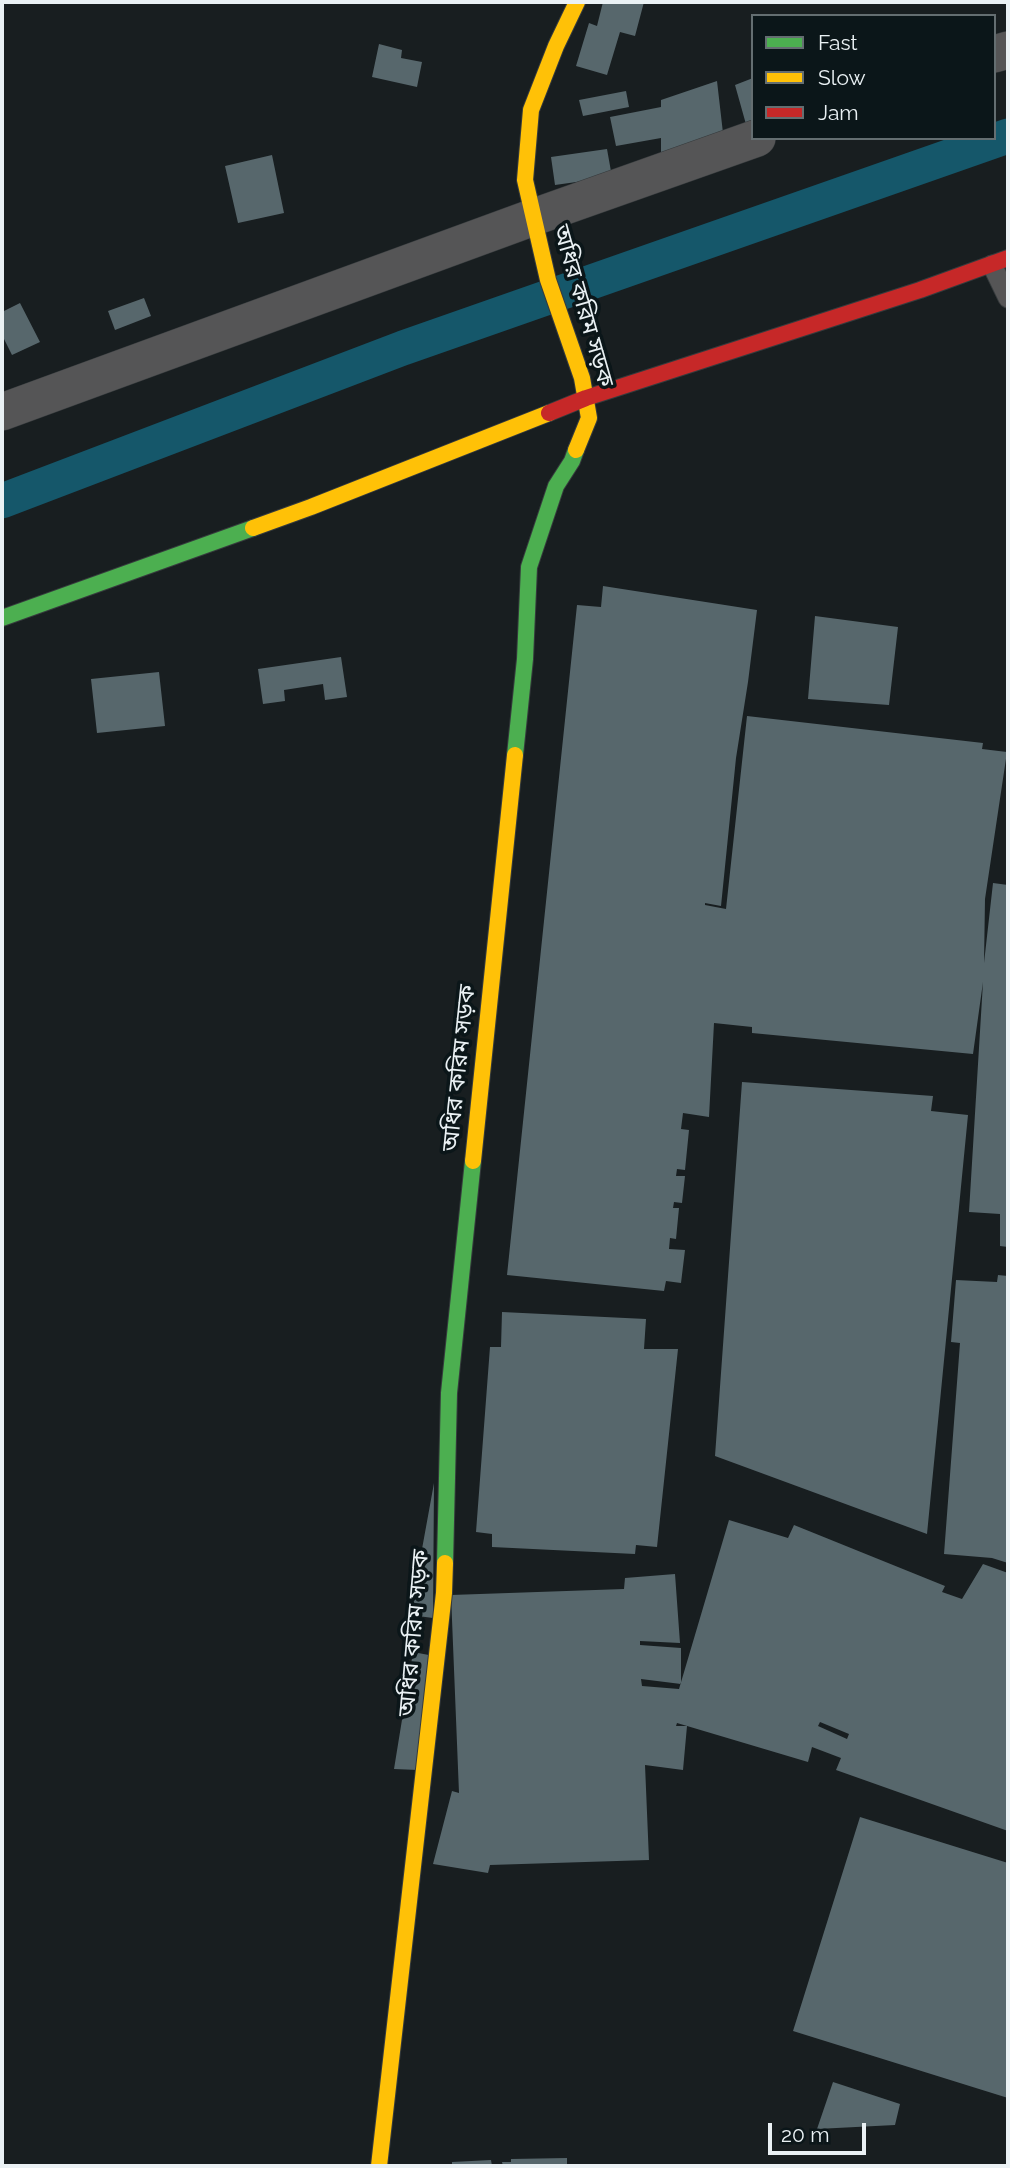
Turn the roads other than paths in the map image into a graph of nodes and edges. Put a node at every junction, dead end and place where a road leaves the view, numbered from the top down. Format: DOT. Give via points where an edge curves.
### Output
graph roads {
  1 [pos="577,2"];
  2 [pos="751,140"];
  3 [pos="534,217"];
  4 [pos="1000,262"];
  5 [pos="1008,298"];
  6 [pos="586,398"];
  7 [pos="2,412"];
  8 [pos="2,618"];
  9 [pos="379,2166"];
  1 -- 3 [label="main road, অধির করিম সড়ক" via="531,110 526,180"];
  2 -- 3 [label="street"];
  3 -- 6 [label="main road, অধির করিম সড়ক" via="548,280"];
  3 -- 7 [label="street"];
  4 -- 5 [label="lane"];
  4 -- 6 [label="main road"];
  6 -- 8 [label="main road" via="311,507"];
  6 -- 9 [label="main road, অধির করিম সড়ক" via="589,418 585,430 556,485 529,567 525,659 449,1393 444,1593"];
}
